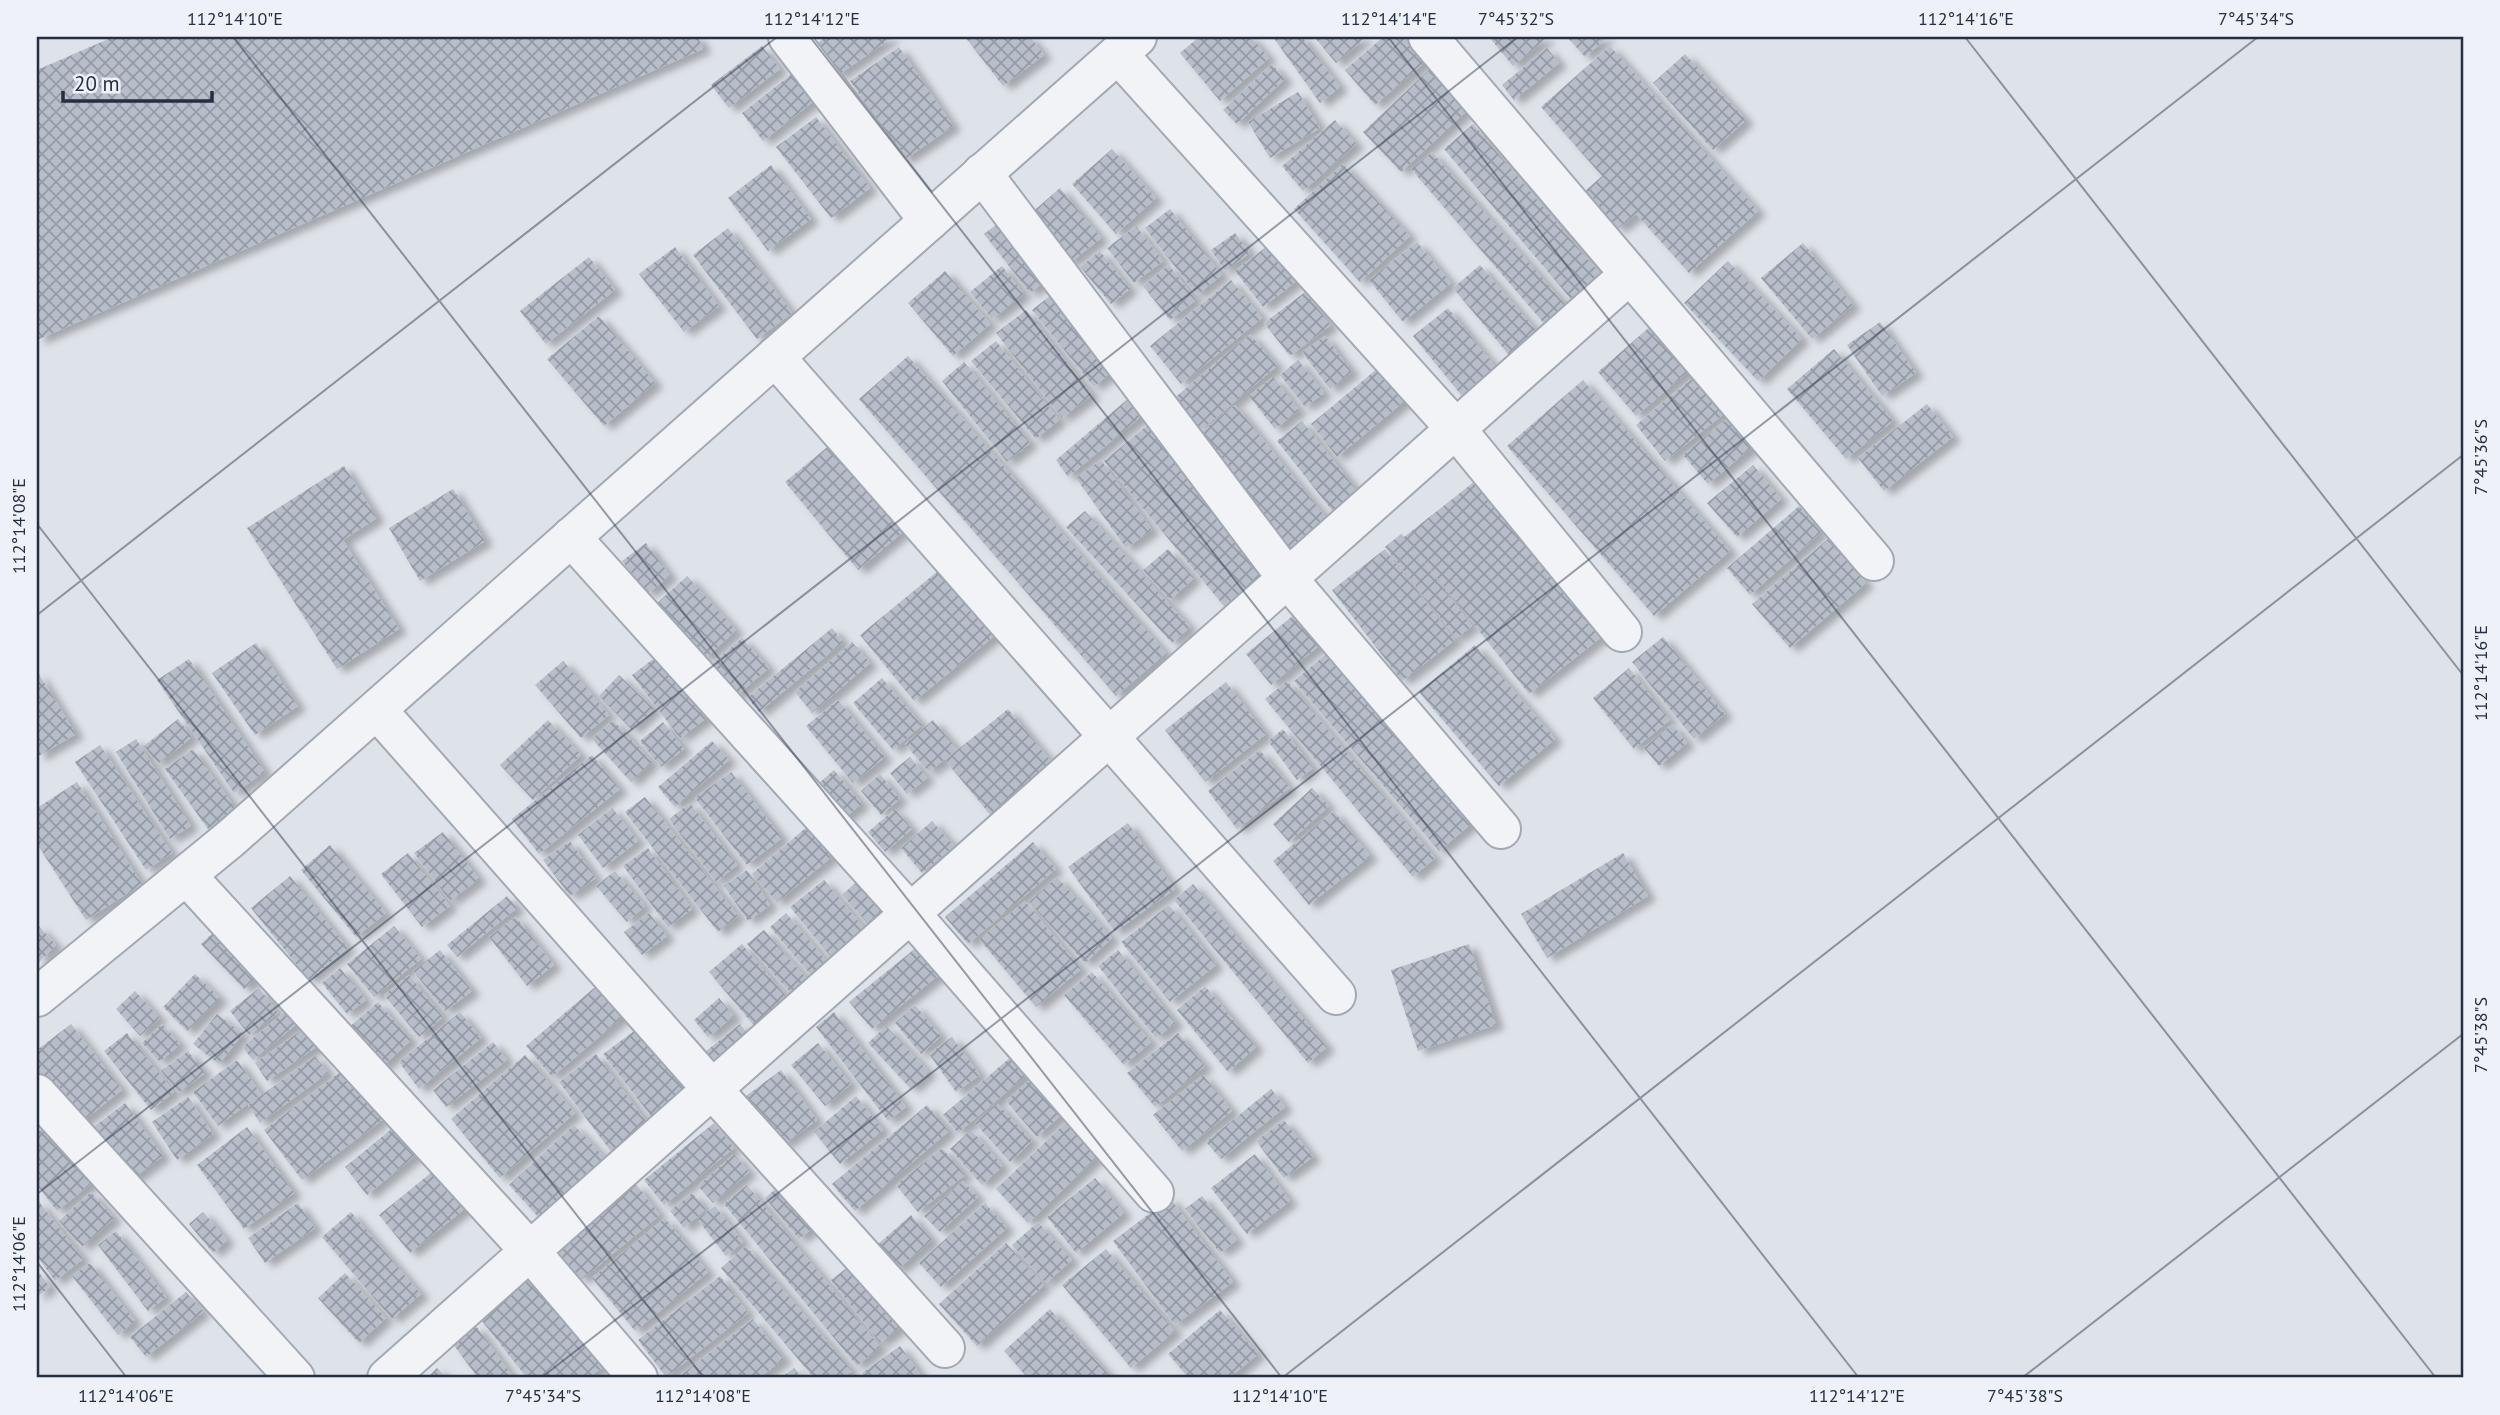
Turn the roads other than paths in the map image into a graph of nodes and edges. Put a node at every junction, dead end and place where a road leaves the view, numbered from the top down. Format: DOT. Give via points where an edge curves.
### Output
graph roads {
  1 [pos="788,37"];
  2 [pos="1428,37"];
  3 [pos="1127,45"];
  4 [pos="982,173"];
  5 [pos="929,221"];
  6 [pos="1630,274"];
  7 [pos="775,357"];
  8 [pos="1456,429"];
  9 [pos="570,537"];
  10 [pos="1874,561"];
  11 [pos="1287,579"];
  12 [pos="1622,632"];
  13 [pos="377,710"];
  14 [pos="1108,738"];
  15 [pos="1501,829"];
  16 [pos="186,875"];
  17 [pos="910,913"];
  18 [pos="1336,995"];
  19 [pos="37,997"];
  20 [pos="712,1089"];
  21 [pos="37,1094"];
  22 [pos="1154,1193"];
  23 [pos="530,1251"];
  24 [pos="945,1348"];
  25 [pos="295,1378"];
  26 [pos="387,1378"];
  27 [pos="638,1378"];
  1 -- 5 [label="street"];
  2 -- 6 [label="street"];
  3 -- 4 [label="street"];
  3 -- 8 [label="street"];
  4 -- 5 [label="street"];
  4 -- 11 [label="street"];
  5 -- 7 [label="street"];
  6 -- 8 [label="street"];
  6 -- 10 [label="street"];
  7 -- 9 [label="street"];
  7 -- 14 [label="street"];
  8 -- 11 [label="street"];
  8 -- 12 [label="street"];
  9 -- 13 [label="street"];
  9 -- 17 [label="street"];
  11 -- 14 [label="street"];
  11 -- 15 [label="street"];
  13 -- 16 [label="street"];
  13 -- 20 [label="street"];
  14 -- 17 [label="street"];
  14 -- 18 [label="street"];
  16 -- 19 [label="street"];
  16 -- 23 [label="street"];
  17 -- 20 [label="street"];
  17 -- 22 [label="street"];
  20 -- 23 [label="street"];
  20 -- 24 [label="street"];
  21 -- 25 [label="street"];
  23 -- 26 [label="street"];
  23 -- 27 [label="street"];
}
